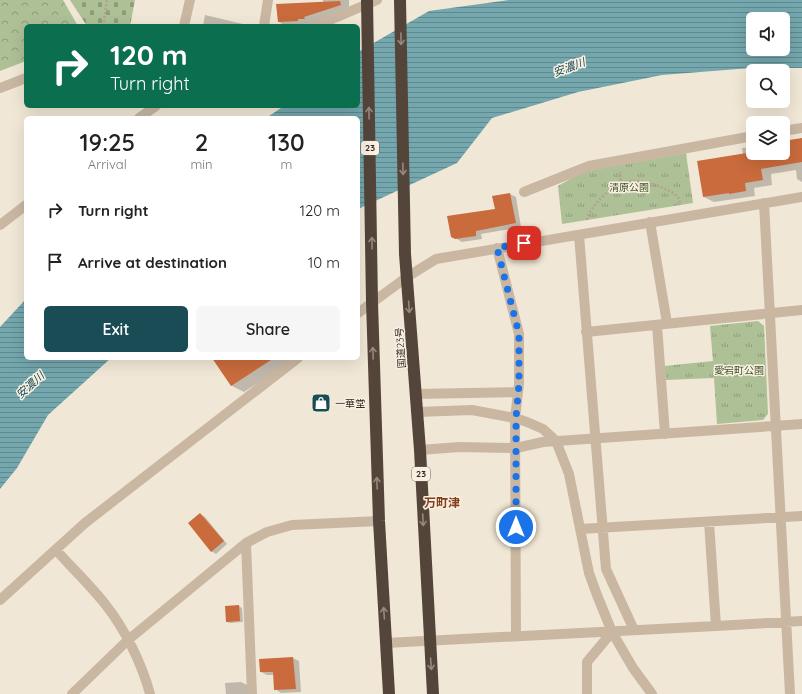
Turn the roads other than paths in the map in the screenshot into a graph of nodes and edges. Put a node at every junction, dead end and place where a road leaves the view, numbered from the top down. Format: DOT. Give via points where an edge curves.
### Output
graph roads {
  1 [pos="190,0"];
  2 [pos="268,0"];
  3 [pos="400,0"];
  4 [pos="370,4"];
  5 [pos="184,24"];
  6 [pos="264,24"];
  7 [pos="321,24"];
  8 [pos="24,79"];
  9 [pos="0,88"];
  10 [pos="153,108"];
  11 [pos="143,116"];
  12 [pos="802,128"];
  13 [pos="790,130"];
  14 [pos="746,137"];
  15 [pos="524,192"];
  16 [pos="802,197"];
  17 [pos="764,204"];
  18 [pos="24,207"];
  19 [pos="650,222"];
  20 [pos="0,225"];
  21 [pos="579,235"];
  22 [pos="497,248"];
  23 [pos="407,277"];
  24 [pos="372,302"];
  25 [pos="802,310"];
  26 [pos="360,311"];
  27 [pos="770,313"];
  28 [pos="662,324"];
  29 [pos="586,332"];
  30 [pos="295,360"];
  31 [pos="518,392"];
  32 [pos="415,394"];
  33 [pos="417,412"];
  34 [pos="516,418"];
  35 [pos="802,424"];
  36 [pos="775,426"];
  37 [pos="665,434"];
  38 [pos="595,439"];
  39 [pos="556,441"];
  40 [pos="516,448"];
  41 [pos="420,450"];
  42 [pos="802,516"];
  43 [pos="781,518"];
  44 [pos="379,521"];
  45 [pos="710,522"];
  46 [pos="602,528"];
  47 [pos="580,529"];
  48 [pos="246,543"];
  49 [pos="56,550"];
  50 [pos="0,600"];
  51 [pos="802,621"];
  52 [pos="787,622"];
  53 [pos="716,626"];
  54 [pos="634,630"];
  55 [pos="612,632"];
  56 [pos="516,636"];
  57 [pos="128,640"];
  58 [pos="430,640"];
  59 [pos="386,643"];
  60 [pos="72,694"];
  61 [pos="150,694"];
  62 [pos="252,694"];
  63 [pos="389,694"];
  64 [pos="433,694"];
  65 [pos="587,694"];
  66 [pos="652,694"];
  67 [pos="790,694"];
  1 -- 5 [label="street"];
  2 -- 6 [label="street"];
  3 -- 23 [label="highway, 国道23号 / 23, one-way"];
  4 -- 7 [label="street"];
  24 -- 4 [label="highway, 23, one-way"];
  8 -- 9 [label="street"];
  10 -- 11 [label="street"];
  12 -- 13 [label="street"];
  14 -- 15 [label="street" via="589,166"];
  16 -- 17 [label="street"];
  17 -- 19 [label="street"];
  17 -- 27 [label="street"];
  18 -- 20 [label="street"];
  19 -- 21 [label="street"];
  19 -- 28 [label="street"];
  21 -- 22 [label="street"];
  21 -- 29 [label="street"];
  22 -- 23 [label="street" via="436,259"];
  22 -- 31 [label="street" via="519,334"];
  23 -- 24 [label="street"];
  23 -- 32 [label="highway, 国道23号 / 23, one-way"];
  24 -- 26 [label="street"];
  44 -- 24 [label="highway, 23, one-way"];
  25 -- 27 [label="street"];
  27 -- 28 [label="street"];
  27 -- 36 [label="street"];
  28 -- 29 [label="street"];
  28 -- 37 [label="street"];
  29 -- 38 [label="street"];
  30 -- 49 [label="street" via="85,523"];
  31 -- 32 [label="street"];
  31 -- 34 [label="street"];
  32 -- 33 [label="highway, 国道23号 / 23"];
  33 -- 34 [label="street" via="472,410"];
  33 -- 41 [label="highway, 国道23号 / 23"];
  34 -- 39 [label="street" via="544,430"];
  34 -- 40 [label="street"];
  35 -- 36 [label="street"];
  36 -- 37 [label="street"];
  36 -- 43 [label="street"];
  37 -- 38 [label="street"];
  38 -- 39 [label="street"];
  38 -- 46 [label="street"];
  39 -- 40 [label="street"];
  39 -- 47 [label="street" via="569,474"];
  40 -- 41 [label="street" via="459,447"];
  40 -- 56 [label="street"];
  41 -- 58 [label="highway, 国道23号 / 23, one-way"];
  42 -- 43 [label="street"];
  43 -- 45 [label="street"];
  43 -- 52 [label="street"];
  44 -- 48 [label="street" via="292,525 266,532"];
  59 -- 44 [label="highway, 23, one-way"];
  45 -- 46 [label="street"];
  45 -- 53 [label="street"];
  46 -- 47 [label="street"];
  46 -- 54 [label="street" via="606,569"];
  47 -- 55 [label="street" via="590,573"];
  48 -- 57 [label="street"];
  48 -- 62 [label="street"];
  49 -- 50 [label="street"];
  49 -- 57 [label="street" via="106,605"];
  51 -- 52 [label="street"];
  52 -- 53 [label="street"];
  52 -- 67 [label="street"];
  53 -- 54 [label="street"];
  54 -- 55 [label="street"];
  55 -- 56 [label="street"];
  55 -- 65 [label="street" via="587,662"];
  55 -- 66 [label="street"];
  56 -- 58 [label="street"];
  57 -- 60 [label="street"];
  57 -- 61 [label="street"];
  58 -- 59 [label="street"];
  58 -- 64 [label="highway, 国道23号 / 23, one-way"];
  59 -- 63 [label="highway, 23"];
}
